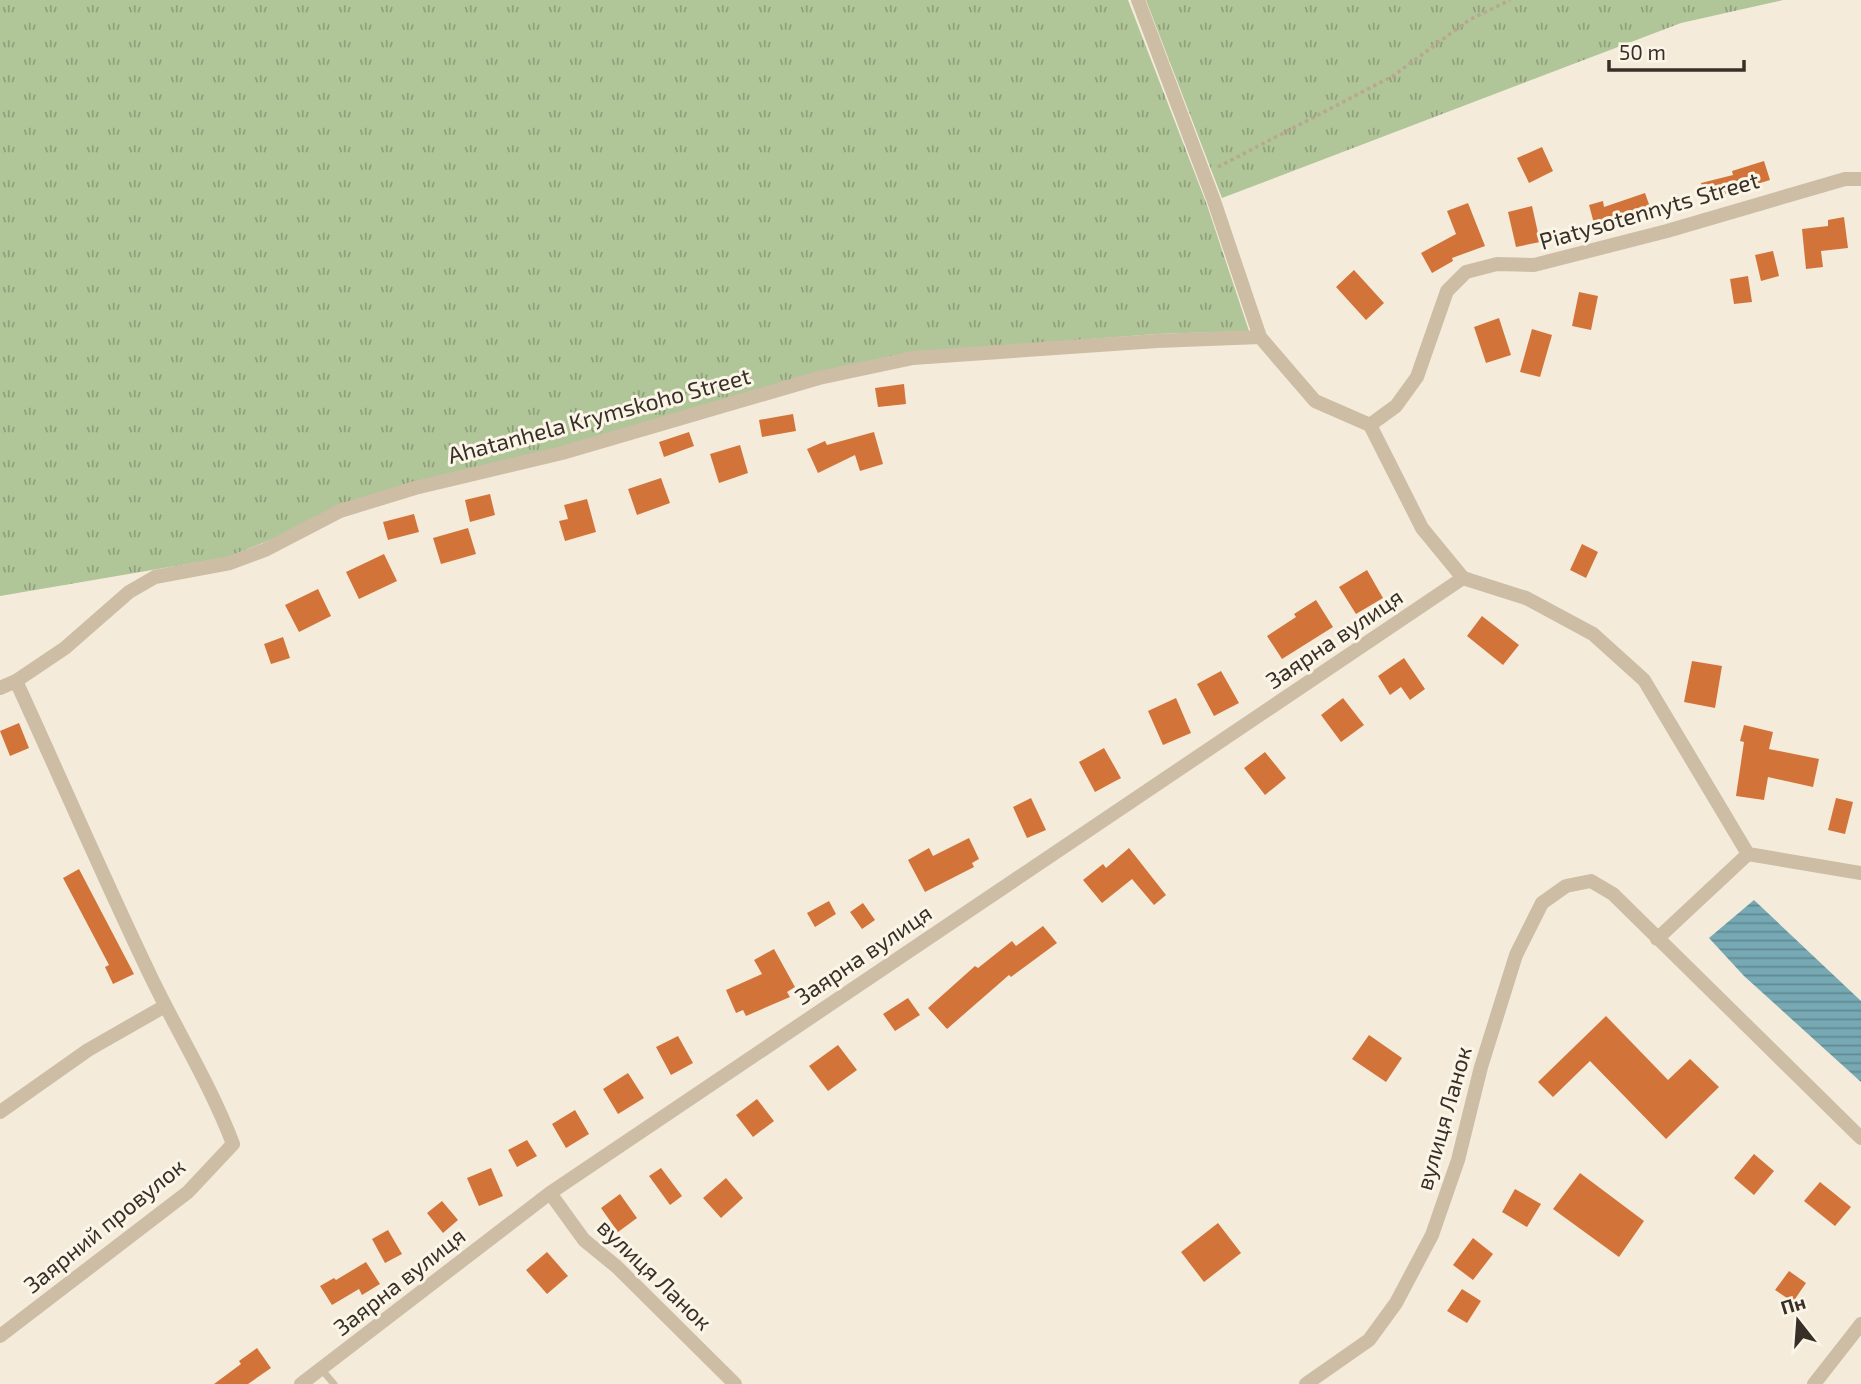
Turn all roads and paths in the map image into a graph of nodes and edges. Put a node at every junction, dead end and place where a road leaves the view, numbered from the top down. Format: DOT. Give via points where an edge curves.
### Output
graph roads {
  1 [pos="1138,0"];
  2 [pos="1510,0"];
  3 [pos="1204,174"];
  4 [pos="1861,179"];
  5 [pos="1260,337"];
  6 [pos="1370,425"];
  7 [pos="1463,578"];
  8 [pos="16,681"];
  9 [pos="0,688"];
  10 [pos="1748,854"];
  11 [pos="1861,873"];
  12 [pos="1657,939"];
  13 [pos="165,1006"];
  14 [pos="0,1112"];
  15 [pos="1861,1138"];
  16 [pos="550,1193"];
  17 [pos="1861,1324"];
  18 [pos="0,1336"];
  19 [pos="322,1370"];
  20 [pos="301,1384"];
  21 [pos="334,1384"];
  22 [pos="735,1384"];
  23 [pos="1306,1384"];
  24 [pos="1814,1384"];
  1 -- 3 [label="street"];
  2 -- 3 [label="path" via="1469,20 1393,76"];
  3 -- 5 [label="street"];
  4 -- 6 [label="street, Piatysotennyts Street" via="1844,179 1534,265 1497,264 1465,272 1447,291 1417,377 1396,405"];
  5 -- 6 [label="street" via="1315,401"];
  5 -- 8 [label="street, Ahatanhela Krymskoho Street" via="913,358 819,378 562,453 415,488 341,511 230,563 155,577 129,592 65,648"];
  6 -- 7 [label="street" via="1422,528"];
  7 -- 10 [label="street" via="1526,598 1593,634 1644,680"];
  7 -- 16 [label="street, Заярна вулиця"];
  8 -- 9 [label="street, Ahatanhela Krymskoho Street"];
  8 -- 13 [label="street"];
  10 -- 11 [label="street"];
  10 -- 12 [label="street"];
  12 -- 15 [label="street"];
  12 -- 23 [label="street, вулиця Ланок" via="1613,894 1591,881 1566,886 1542,903 1516,955 1432,1235 1396,1303 1369,1340"];
  13 -- 14 [label="street" via="88,1050"];
  13 -- 18 [label="street, Заярний провулок" via="233,1144 188,1192"];
  16 -- 19 [label="street, Заярна вулиця"];
  16 -- 22 [label="street, вулиця Ланок" via="584,1240"];
  17 -- 24 [label="street"];
  19 -- 20 [label="street, Заярна вулиця"];
  19 -- 21 [label="lane"];
}
